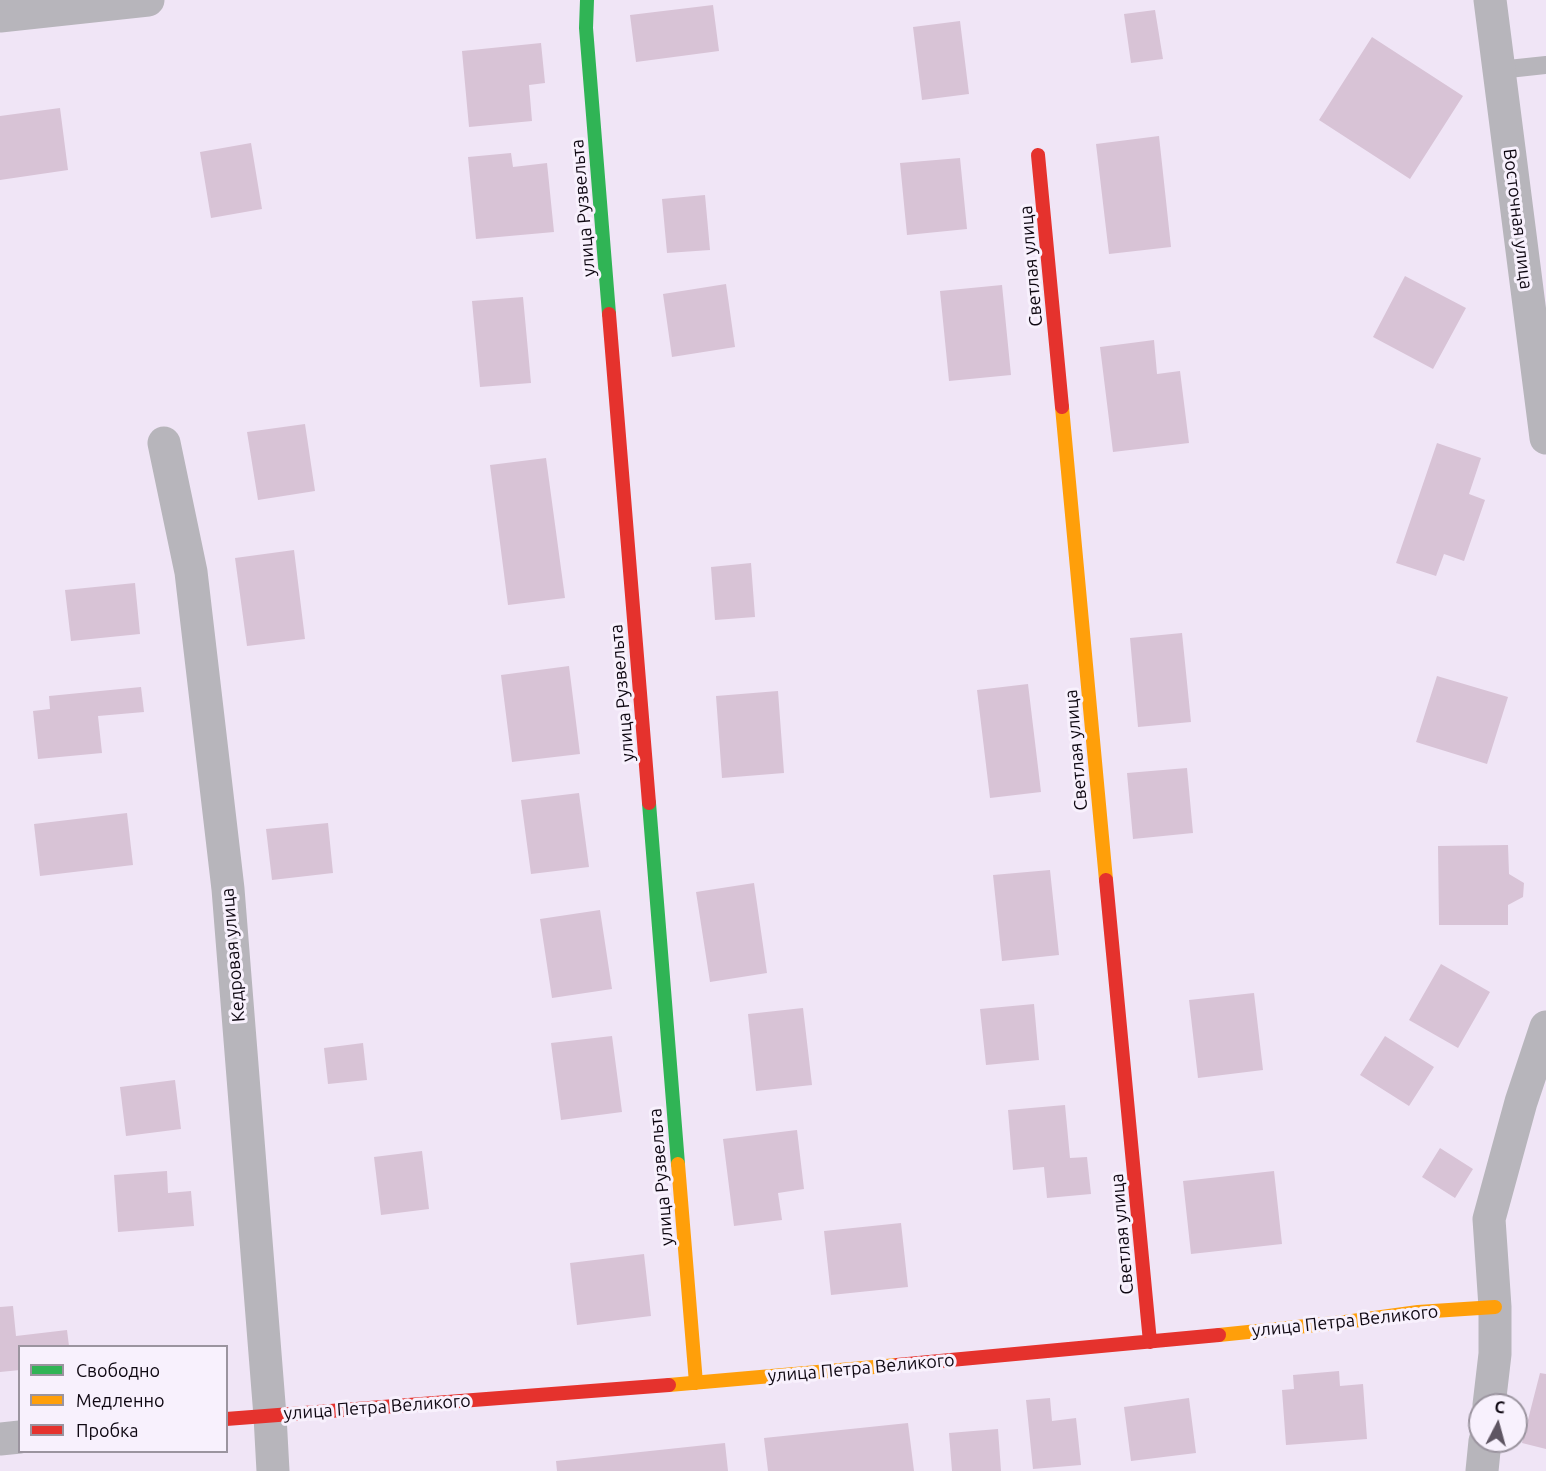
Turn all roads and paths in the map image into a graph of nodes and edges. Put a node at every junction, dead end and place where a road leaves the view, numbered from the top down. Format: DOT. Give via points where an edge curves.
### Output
graph roads {
  1 [pos="147,0"];
  2 [pos="587,0"];
  3 [pos="1490,0"];
  4 [pos="0,16"];
  5 [pos="1546,65"];
  6 [pos="1499,70"];
  7 [pos="1038,154"];
  8 [pos="1546,438"];
  9 [pos="164,443"];
  10 [pos="1546,1027"];
  11 [pos="1495,1307"];
  12 [pos="1150,1342"];
  13 [pos="696,1383"];
  14 [pos="1491,1393"];
  15 [pos="270,1416"];
  16 [pos="228,1419"];
  17 [pos="18,1437"];
  18 [pos="0,1438"];
  19 [pos="1484,1453"];
  20 [pos="273,1471"];
  21 [pos="1482,1471"];
  1 -- 4 [label="street"];
  2 -- 13 [label="street, улица Рузвельта" via="587,40"];
  3 -- 6 [label="street, Восточная улица"];
  5 -- 6 [label="lane"];
  6 -- 8 [label="street, Восточная улица"];
  7 -- 12 [label="street, Светлая улица"];
  9 -- 15 [label="street, Кедровая улица" via="191,572 228,889"];
  10 -- 11 [label="street" via="1489,1219"];
  11 -- 12 [label="street, улица Петра Великого"];
  11 -- 14 [label="street"];
  12 -- 13 [label="street, улица Петра Великого"];
  13 -- 15 [label="street, улица Петра Великого"];
  15 -- 16 [label="street, улица Петра Великого"];
  15 -- 20 [label="street, Кедровая улица"];
  17 -- 18 [label="street"];
  19 -- 21 [label="street"];
}
